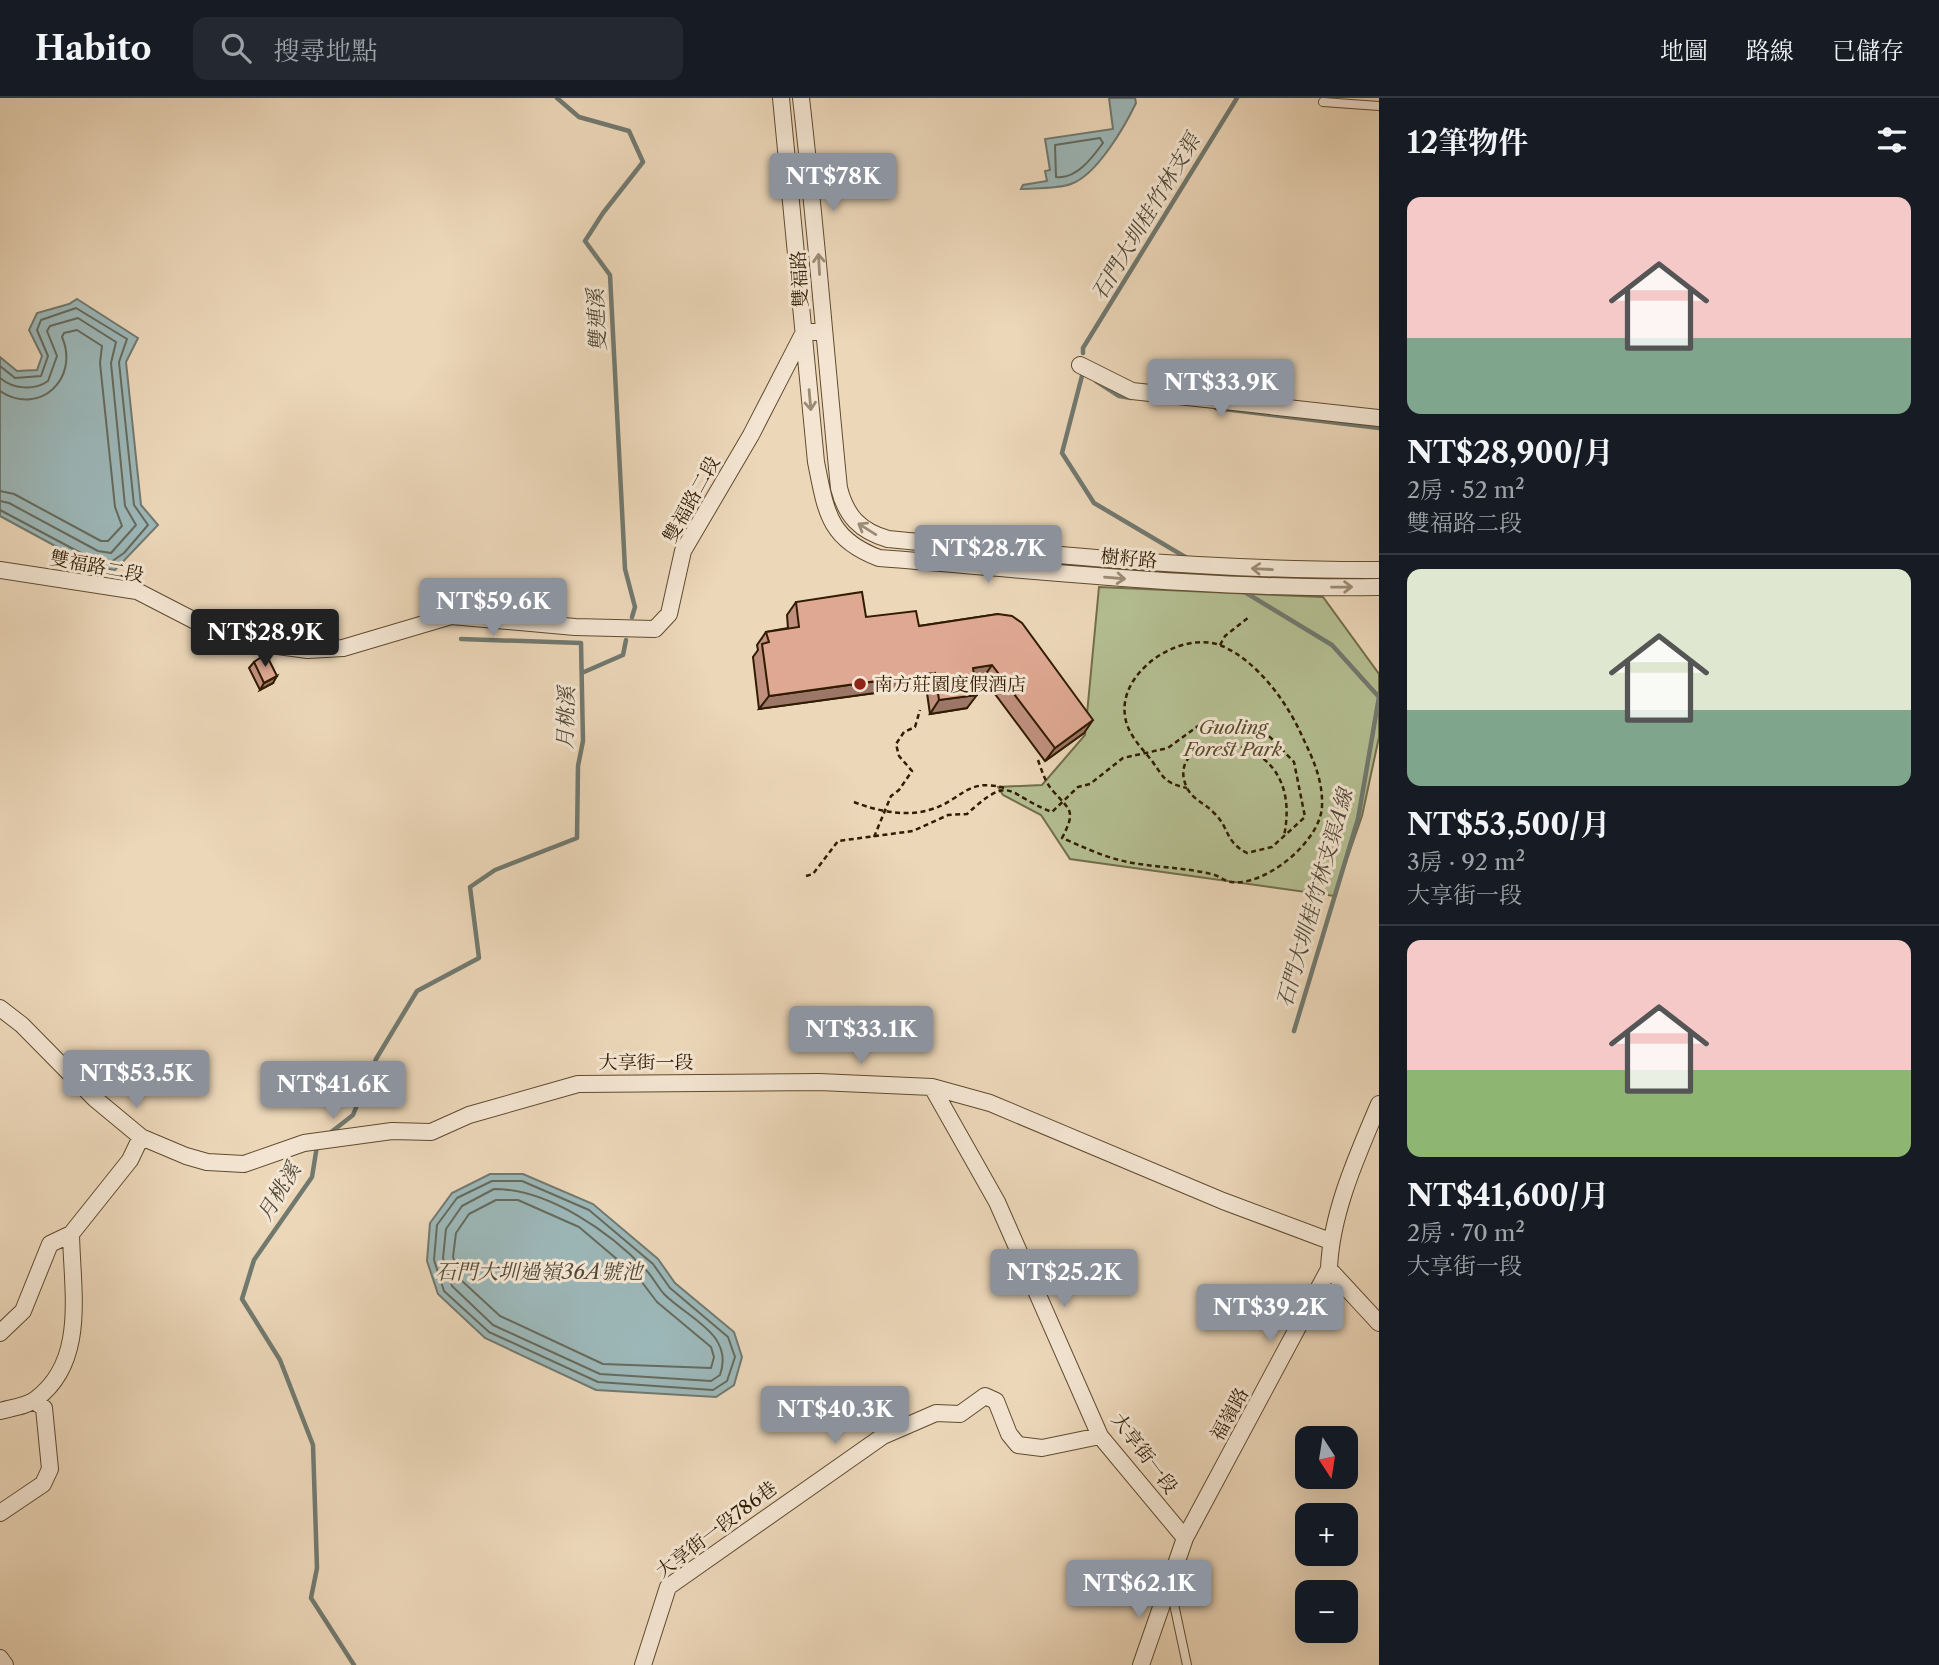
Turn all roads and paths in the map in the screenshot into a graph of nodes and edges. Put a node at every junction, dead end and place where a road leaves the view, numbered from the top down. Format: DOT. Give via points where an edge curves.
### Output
graph roads {
  1 [pos="781,98"];
  2 [pos="801,98"];
  3 [pos="1323,102"];
  4 [pos="1379,106"];
  5 [pos="804,332"];
  6 [pos="823,332"];
  7 [pos="1080,365"];
  8 [pos="1379,418"];
  9 [pos="0,570"];
  10 [pos="1379,570"];
  11 [pos="1379,587"];
  12 [pos="1249,617"];
  13 [pos="1220,645"];
  14 [pos="919,710"];
  15 [pos="1145,754"];
  16 [pos="1038,760"];
  17 [pos="1004,788"];
  18 [pos="1187,788"];
  19 [pos="1064,800"];
  20 [pos="854,802"];
  21 [pos="884,811"];
  22 [pos="1284,836"];
  23 [pos="874,837"];
  24 [pos="806,876"];
  25 [pos="0,1008"];
  26 [pos="932,1087"];
  27 [pos="1379,1104"];
  28 [pos="141,1137"];
  29 [pos="71,1234"];
  30 [pos="1330,1241"];
  31 [pos="1329,1269"];
  32 [pos="1379,1323"];
  33 [pos="0,1333"];
  34 [pos="34,1401"];
  35 [pos="0,1411"];
  36 [pos="1100,1436"];
  37 [pos="0,1513"];
  38 [pos="1185,1538"];
  39 [pos="1170,1587"];
  40 [pos="0,1658"];
  41 [pos="5,1665"];
  42 [pos="643,1665"];
  43 [pos="1141,1665"];
  44 [pos="1187,1665"];
  1 -- 5 [label="street, 樹籽路"];
  6 -- 2 [label="street, 雙福路, one-way"];
  3 -- 4 [label="lane"];
  5 -- 6 [label="street"];
  5 -- 9 [label="street, 雙福路二段" via="683,551 669,614 654,629 451,616 343,648 308,650 232,640 137,591"];
  5 -- 11 [label="street, 樹籽路, one-way" via="816,462 825,504 838,533 856,550 879,558 1127,580"];
  10 -- 6 [label="street, 樹籽路, one-way" via="1165,565 888,539 868,533 852,519 839,488"];
  7 -- 8 [label="street" via="1132,391"];
  12 -- 13 [label="path"];
  13 -- 15 [label="path" via="1179,646 1135,676 1125,717"];
  13 -- 19 [label="path" via="1280,698 1312,756 1322,783 1322,810 1302,845 1274,871 1252,881 1230,882 1213,874 1112,858 1062,838 1071,819"];
  14 -- 21 [label="path" via="915,727 904,732 896,744 899,756 912,771"];
  15 -- 18 [label="path" via="1162,778"];
  15 -- 19 [label="path" via="1123,758"];
  15 -- 22 [label="path" via="1168,748 1186,732 1210,723 1231,723 1270,737 1294,762 1304,807 1305,817"];
  16 -- 19 [label="path" via="1053,791"];
  17 -- 19 [label="path" via="1052,812"];
  17 -- 21 [label="path" via="986,783 928,811"];
  17 -- 23 [label="path" via="991,792 967,814 948,815 913,831"];
  18 -- 22 [label="path" via="1214,813 1233,846 1247,853 1272,847"];
  18 -- 22 [label="path" via="1183,774 1187,761 1203,747 1224,743 1249,750 1275,772 1288,807"];
  20 -- 21 [label="path"];
  21 -- 23 [label="path"];
  23 -- 24 [label="path" via="838,841 813,874"];
  25 -- 28 [label="street"];
  26 -- 28 [label="street, 大享街一段" via="819,1082 578,1084 469,1115 443,1129 368,1133 304,1143 259,1161 230,1165 186,1156"];
  26 -- 30 [label="street, 大享街一段" via="990,1103"];
  26 -- 36 [label="street, 大享街一段" via="997,1202"];
  27 -- 30 [label="street, 福嶺路"];
  28 -- 29 [label="street" via="130,1160"];
  29 -- 33 [label="street" via="50,1244 23,1311"];
  29 -- 34 [label="street" via="74,1335 62,1372"];
  30 -- 31 [label="street, 福嶺路"];
  31 -- 32 [label="street"];
  31 -- 38 [label="street, 福嶺路"];
  34 -- 35 [label="street"];
  34 -- 37 [label="street" via="44,1408 50,1469 43,1484"];
  36 -- 38 [label="street, 大享街一段"];
  36 -- 42 [label="street, 大享街一段786巷" via="1042,1448 1018,1445 996,1401 985,1396 960,1413 936,1413 883,1436 668,1587"];
  38 -- 39 [label="street, 福嶺路"];
  39 -- 43 [label="street, 福嶺路"];
  39 -- 44 [label="lane"];
  40 -- 41 [label="street"];
}
